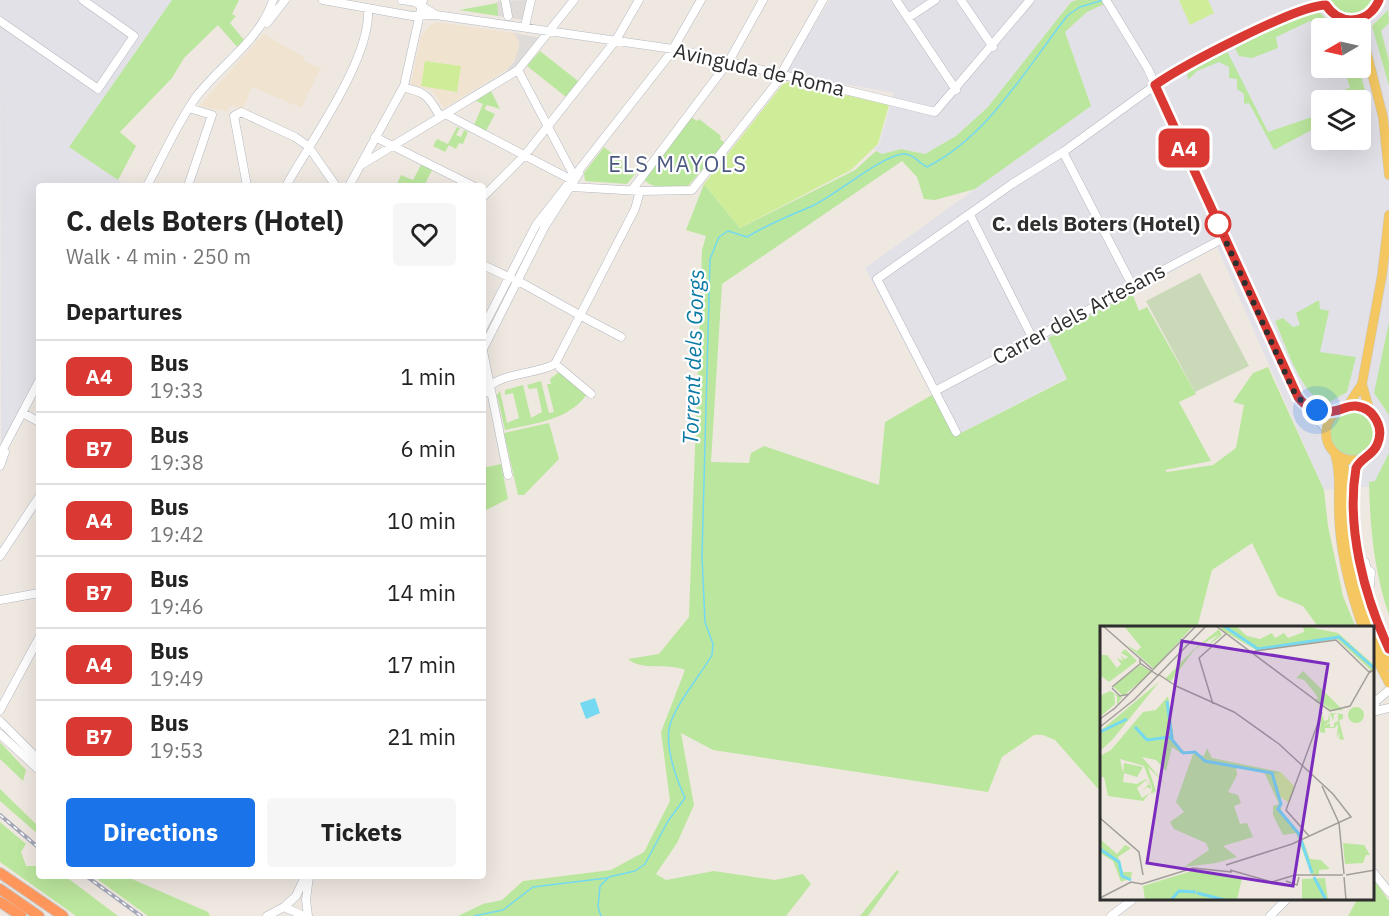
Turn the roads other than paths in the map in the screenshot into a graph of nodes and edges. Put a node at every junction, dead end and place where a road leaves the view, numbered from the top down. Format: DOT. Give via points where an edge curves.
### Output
graph roads {
  1 [pos="83,0"];
  2 [pos="273,0"];
  3 [pos="285,0"];
  4 [pos="323,0"];
  5 [pos="402,0"];
  6 [pos="506,0"];
  7 [pos="531,0"];
  8 [pos="574,0"];
  9 [pos="639,0"];
  10 [pos="701,0"];
  11 [pos="763,0"];
  12 [pos="823,0"];
  13 [pos="896,0"];
  14 [pos="935,0"];
  15 [pos="960,0"];
  16 [pos="1030,0"];
  17 [pos="1379,0"];
  18 [pos="1107,1"];
  19 [pos="422,2"];
  20 [pos="1323,2"];
  21 [pos="368,8"];
  22 [pos="436,15"];
  23 [pos="508,16"];
  24 [pos="419,17"];
  25 [pos="1364,17"];
  26 [pos="908,18"];
  27 [pos="1342,18"];
  28 [pos="1358,18"];
  29 [pos="0,21"];
  30 [pos="525,26"];
  31 [pos="551,30"];
  32 [pos="255,35"];
  33 [pos="616,40"];
  34 [pos="993,47"];
  35 [pos="673,49"];
  36 [pos="729,61"];
  37 [pos="518,70"];
  38 [pos="1371,73"];
  39 [pos="782,75"];
  40 [pos="1155,85"];
  41 [pos="409,89"];
  42 [pos="956,90"];
  43 [pos="192,109"];
  44 [pos="443,114"];
  45 [pos="548,127"];
  46 [pos="375,137"];
  47 [pos="308,146"];
  48 [pos="394,147"];
  49 [pos="168,148"];
  50 [pos="1063,152"];
  51 [pos="525,155"];
  52 [pos="361,165"];
  53 [pos="582,166"];
  54 [pos="1389,175"];
  55 [pos="572,180"];
  56 [pos="149,183"];
  57 [pos="189,183"];
  58 [pos="246,183"];
  59 [pos="287,183"];
  60 [pos="334,183"];
  61 [pos="351,183"];
  62 [pos="467,183"];
  63 [pos="636,191"];
  64 [pos="486,192"];
  65 [pos="554,208"];
  66 [pos="1389,214"];
  67 [pos="970,215"];
  68 [pos="1224,238"];
  69 [pos="486,266"];
  70 [pos="508,277"];
  71 [pos="519,282"];
  72 [pos="1132,285"];
  73 [pos="576,313"];
  74 [pos="585,318"];
  75 [pos="486,322"];
  76 [pos="621,337"];
  77 [pos="1033,339"];
  78 [pos="486,344"];
  79 [pos="486,366"];
  80 [pos="560,368"];
  81 [pos="489,383"];
  82 [pos="1362,384"];
  83 [pos="36,387"];
  84 [pos="935,391"];
  85 [pos="591,394"];
  86 [pos="1304,404"];
  87 [pos="1347,407"];
  88 [pos="1336,411"];
  89 [pos="1370,412"];
  90 [pos="23,413"];
  91 [pos="495,418"];
  92 [pos="36,420"];
  93 [pos="1326,429"];
  94 [pos="13,430"];
  95 [pos="956,432"];
  96 [pos="1,450"];
  97 [pos="1338,456"];
  98 [pos="1364,458"];
  99 [pos="0,466"];
  100 [pos="508,475"];
  101 [pos="1346,485"];
  102 [pos="36,502"];
  103 [pos="1346,512"];
  104 [pos="0,556"];
  105 [pos="36,594"];
  106 [pos="0,600"];
  107 [pos="1362,626"];
  108 [pos="1373,626"];
  109 [pos="1374,626"];
  110 [pos="1374,628"];
  111 [pos="36,644"];
  112 [pos="1389,649"];
  113 [pos="1374,654"];
  114 [pos="1389,666"];
  115 [pos="1389,683"];
  116 [pos="1389,690"];
  117 [pos="1374,708"];
  118 [pos="1389,708"];
  119 [pos="0,710"];
  120 [pos="1374,712"];
  121 [pos="0,721"];
  122 [pos="0,727"];
  123 [pos="0,734"];
  124 [pos="10,744"];
  125 [pos="18,753"];
  126 [pos="36,756"];
  127 [pos="36,759"];
  128 [pos="36,768"];
  129 [pos="0,873"];
  130 [pos="1374,873"];
  131 [pos="305,879"];
  132 [pos="307,879"];
  133 [pos="0,889"];
  134 [pos="1389,892"];
  135 [pos="1131,901"];
  136 [pos="1285,901"];
  137 [pos="0,902"];
  138 [pos="284,907"];
  139 [pos="21,916"];
  140 [pos="39,916"];
  141 [pos="63,916"];
  142 [pos="267,916"];
  143 [pos="306,916"];
  144 [pos="1111,916"];
  145 [pos="1270,916"];
  1 -- 29 [label="street" via="134,36 98,89"];
  2 -- 32 [label="street"];
  3 -- 32 [label="street"];
  4 -- 21 [label="street, Avinguda de Roma"];
  5 -- 19 [label="street, Avinguda de Roma"];
  6 -- 23 [label="street"];
  7 -- 30 [label="street"];
  8 -- 31 [label="street"];
  9 -- 33 [label="street"];
  10 -- 35 [label="street"];
  11 -- 36 [label="street"];
  12 -- 39 [label="street"];
  13 -- 26 [label="street"];
  14 -- 26 [label="street"];
  15 -- 34 [label="street"];
  16 -- 34 [label="street, Avinguda de Roma"];
  17 -- 25 [label="main road"];
  18 -- 40 [label="street"];
  19 -- 22 [label="street, Avinguda de Roma"];
  19 -- 24 [label="street"];
  20 -- 27 [label="main road"];
  20 -- 40 [label="street" via="1230,44"];
  21 -- 24 [label="street, Avinguda de Roma"];
  21 -- 47 [label="street" via="362,42 348,80"];
  22 -- 24 [label="street, Avinguda de Roma"];
  22 -- 30 [label="street, Avinguda de Roma"];
  24 -- 46 [label="street" via="404,86"];
  25 -- 28 [label="main road"];
  26 -- 42 [label="street"];
  30 -- 31 [label="street, Avinguda de Roma"];
  31 -- 33 [label="street, Avinguda de Roma"];
  31 -- 37 [label="street"];
  32 -- 43 [label="street"];
  32 -- 49 [label="street" via="197,97"];
  33 -- 35 [label="street, Avinguda de Roma"];
  33 -- 45 [label="street"];
  34 -- 42 [label="street, Avinguda de Roma"];
  35 -- 36 [label="street, Avinguda de Roma"];
  35 -- 53 [label="street"];
  36 -- 39 [label="street, Avinguda de Roma"];
  36 -- 63 [label="street"];
  37 -- 44 [label="street"];
  37 -- 45 [label="street"];
  38 -- 54 [label="main road" via="1381,108"];
  39 -- 42 [label="street, Avinguda de Roma" via="935,112"];
  39 -- 63 [label="street" via="692,190"];
  40 -- 50 [label="street"];
  40 -- 68 [label="street"];
  41 -- 44 [label="street" via="421,91"];
  43 -- 49 [label="street"];
  43 -- 57 [label="street" via="212,115"];
  44 -- 48 [label="street"];
  44 -- 51 [label="street"];
  45 -- 51 [label="street"];
  45 -- 55 [label="street"];
  46 -- 48 [label="street"];
  46 -- 52 [label="street"];
  47 -- 58 [label="street" via="236,112"];
  47 -- 59 [label="street"];
  47 -- 60 [label="street"];
  48 -- 52 [label="street"];
  48 -- 62 [label="street"];
  49 -- 56 [label="street"];
  50 -- 67 [label="street"];
  50 -- 72 [label="street"];
  51 -- 55 [label="street"];
  51 -- 64 [label="street"];
  52 -- 61 [label="street"];
  53 -- 55 [label="street"];
  53 -- 55 [label="street"];
  55 -- 63 [label="street"];
  55 -- 65 [label="street"];
  63 -- 81 [label="street" via="635,210 555,364"];
  65 -- 70 [label="street" via="536,225"];
  65 -- 71 [label="street"];
  66 -- 82 [label="main road"];
  67 -- 77 [label="street"];
  67 -- 84 [label="street" via="877,279"];
  68 -- 72 [label="street, Carrer dels Artesans"];
  68 -- 86 [label="street" via="1290,383"];
  69 -- 70 [label="street"];
  70 -- 71 [label="street"];
  70 -- 75 [label="street"];
  71 -- 73 [label="street"];
  71 -- 78 [label="street"];
  72 -- 77 [label="street, Carrer dels Artesans"];
  74 -- 76 [label="street"];
  77 -- 84 [label="street, Carrer dels Artesans"];
  79 -- 81 [label="street"];
  80 -- 85 [label="street"];
  81 -- 91 [label="street"];
  81 -- 91 [label="street"];
  82 -- 87 [label="main road"];
  82 -- 89 [label="main road"];
  83 -- 90 [label="street"];
  84 -- 95 [label="street"];
  86 -- 88 [label="street" via="1317,410"];
  86 -- 93 [label="street"];
  87 -- 88 [label="main road"];
  87 -- 89 [label="main road" via="1359,406"];
  88 -- 93 [label="main road"];
  89 -- 98 [label="main road" via="1378,423 1380,437 1374,450"];
  90 -- 92 [label="street"];
  90 -- 94 [label="street"];
  91 -- 100 [label="street"];
  93 -- 97 [label="main road" via="1327,441"];
  94 -- 96 [label="street"];
  94 -- 99 [label="street"];
  97 -- 98 [label="main road"];
  97 -- 101 [label="main road"];
  98 -- 101 [label="main road"];
  101 -- 103 [label="main road"];
  101 -- 103 [label="main road"];
  102 -- 104 [label="street"];
  103 -- 107 [label="main road" via="1344,563"];
  103 -- 108 [label="main road" via="1355,577"];
  103 -- 109 [label="main road" via="1356,525"];
  105 -- 106 [label="street"];
  110 -- 112 [label="main road"];
  110 -- 114 [label="main road"];
  111 -- 119 [label="street"];
  113 -- 115 [label="main road"];
  116 -- 117 [label="street" via="1376,701"];
  118 -- 120 [label="street"];
  121 -- 126 [label="street"];
  122 -- 124 [label="street" via="9,736"];
  123 -- 124 [label="street"];
  124 -- 125 [label="street"];
  125 -- 127 [label="street"];
  125 -- 128 [label="street"];
  129 -- 141 [label="highway"];
  130 -- 134 [label="street"];
  131 -- 138 [label="street"];
  132 -- 143 [label="street"];
  133 -- 140 [label="highway"];
  135 -- 144 [label="street"];
  136 -- 145 [label="street"];
  137 -- 139 [label="highway"];
  138 -- 142 [label="street"];
  138 -- 143 [label="street"];
}
